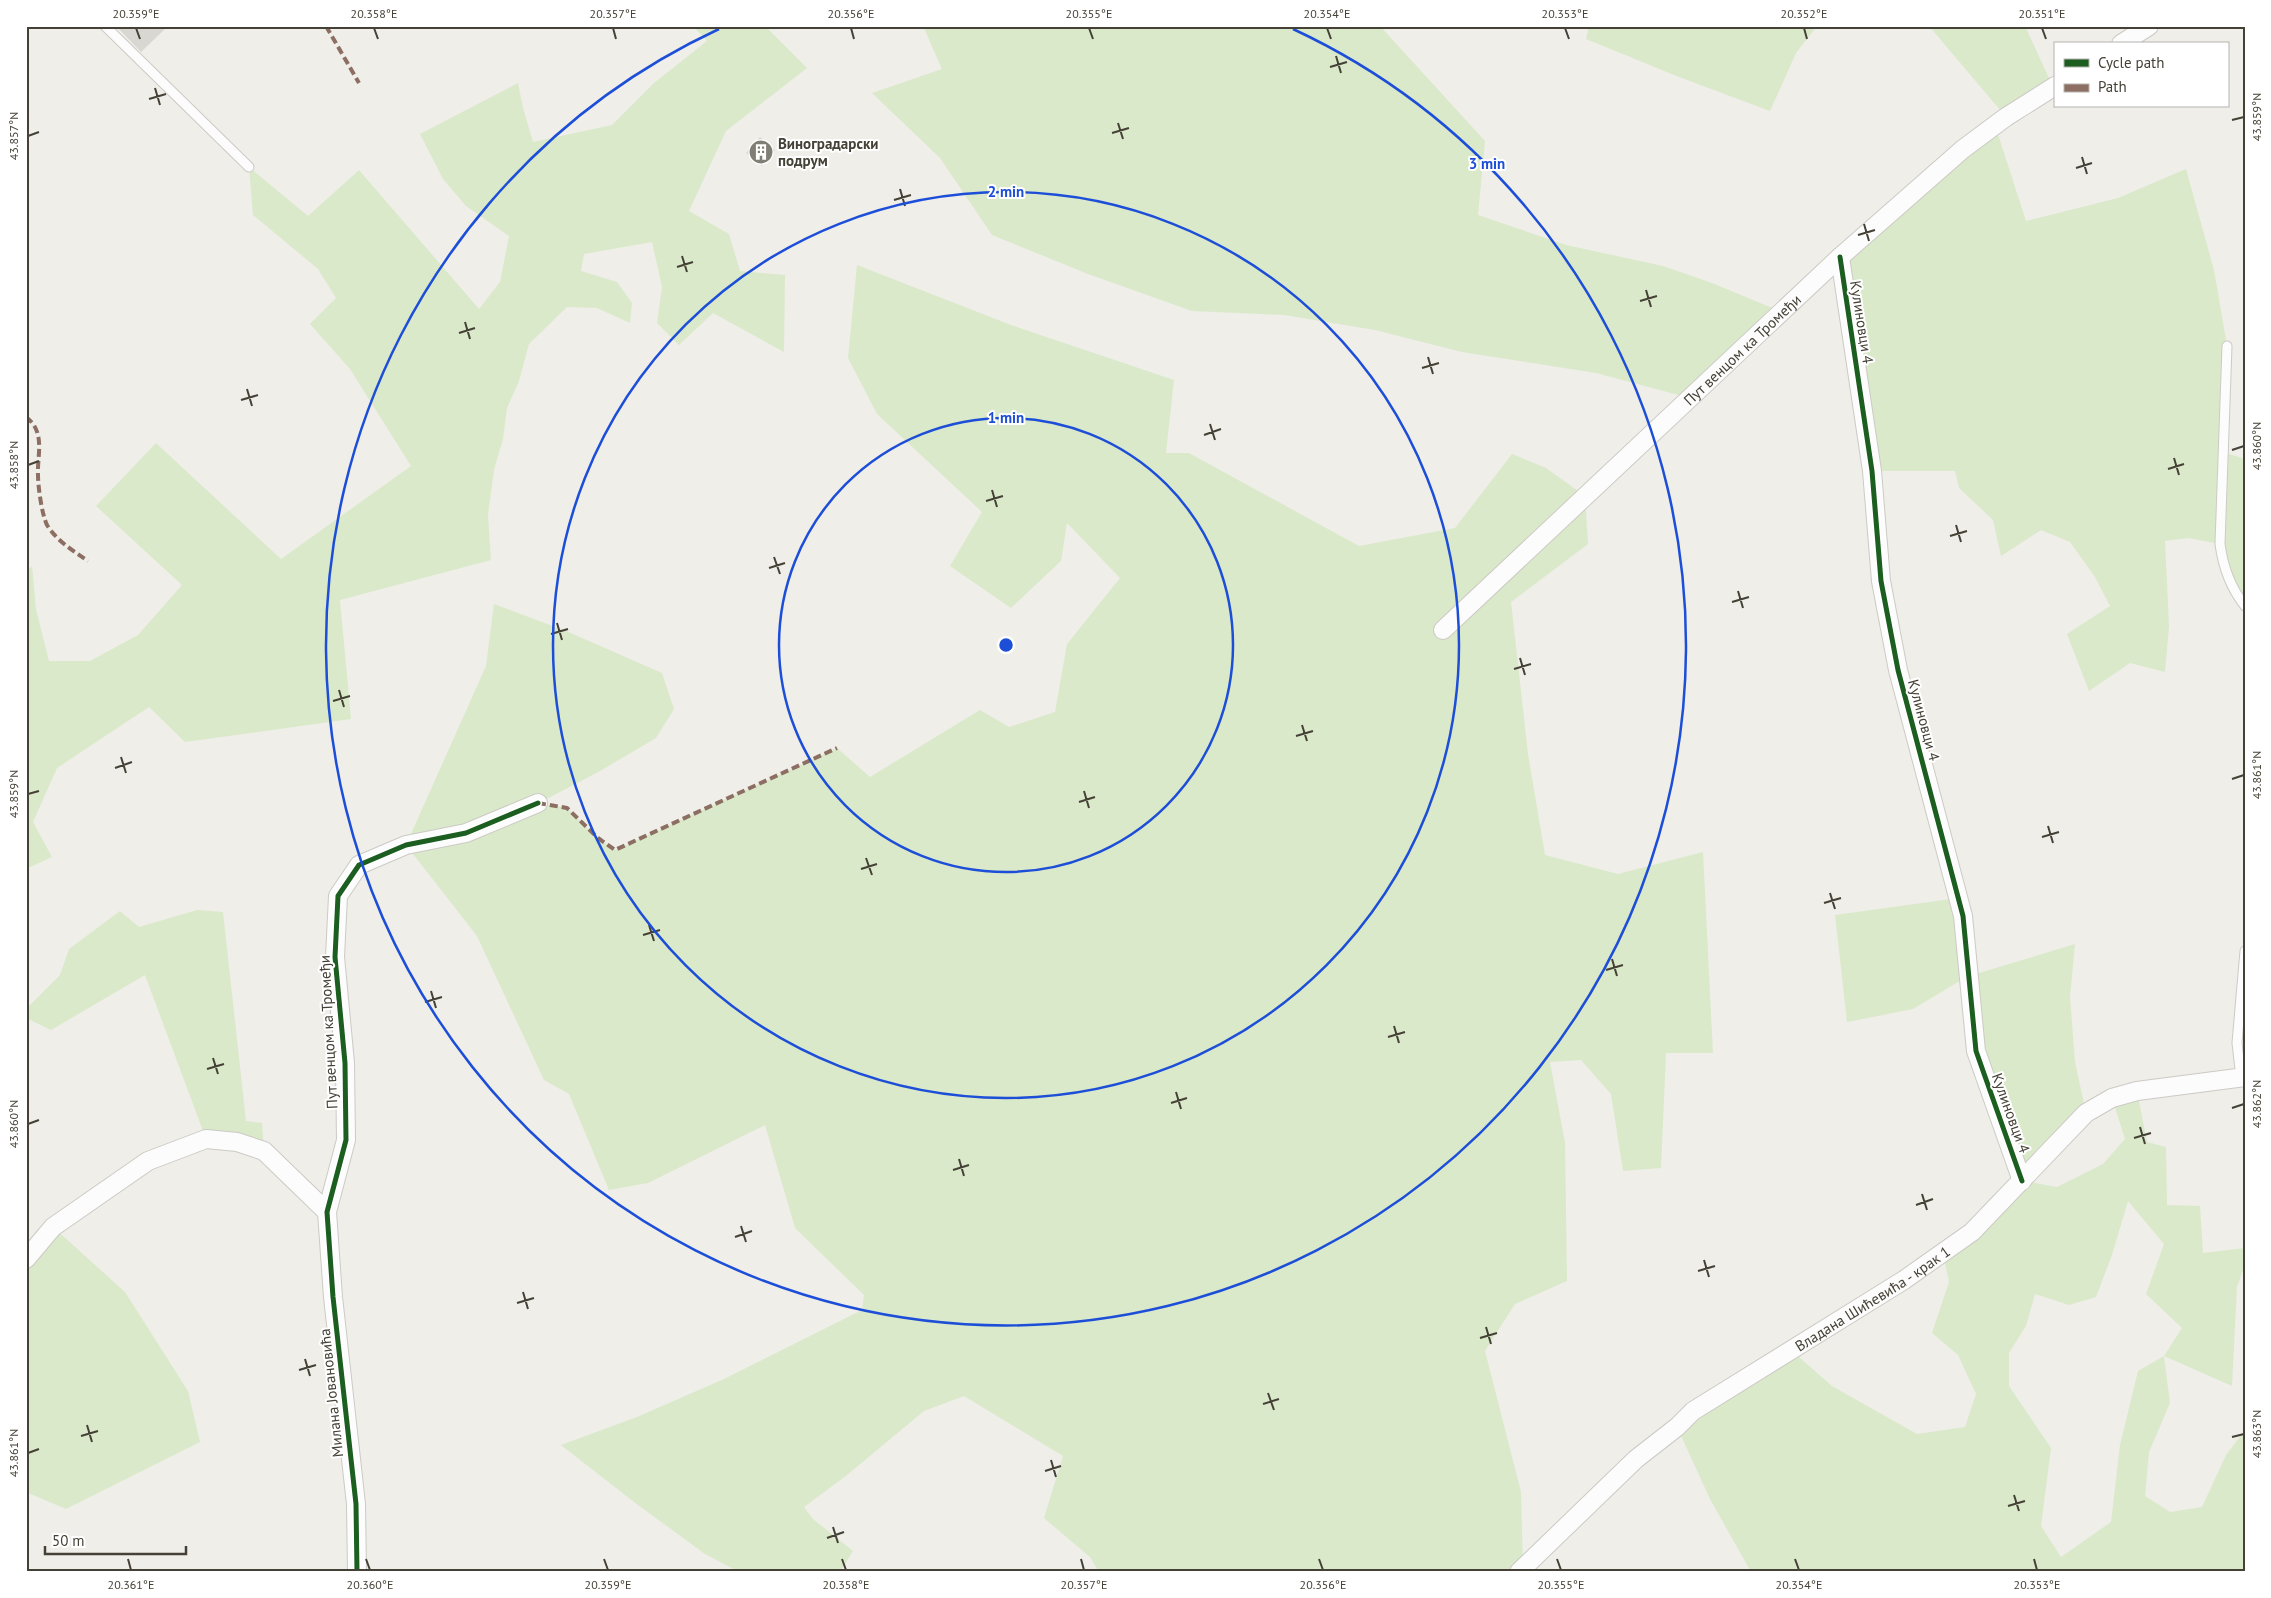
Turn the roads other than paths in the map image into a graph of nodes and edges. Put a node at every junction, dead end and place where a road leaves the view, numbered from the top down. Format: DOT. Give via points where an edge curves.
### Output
graph roads {
  1 [pos="105,26"];
  2 [pos="2149,26"];
  3 [pos="2124,42"];
  4 [pos="2054,87"];
  5 [pos="249,167"];
  6 [pos="1840,257"];
  7 [pos="2227,346"];
  8 [pos="2245,606"];
  9 [pos="1443,630"];
  10 [pos="538,803"];
  11 [pos="2245,951"];
  12 [pos="2243,1077"];
  13 [pos="2022,1181"];
  14 [pos="327,1212"];
  15 [pos="26,1258"];
  16 [pos="357,1572"];
  17 [pos="1519,1572"];
  1 -- 5 [label="lane"];
  2 -- 3 [label="street"];
  4 -- 6 [label="street, Пут венцом ка Тромеђи" via="1963,149"];
  6 -- 9 [label="street, Пут венцом ка Тромеђи"];
  6 -- 13 [label="street, Кулиновци 4" via="1872,471 1881,580 1898,670 1963,916 1976,1051"];
  7 -- 8 [label="lane" via="2220,544 2230,585"];
  10 -- 14 [label="street, Пут венцом ка Тромеђи" via="466,833 406,845 359,865 338,896 335,957 345,1063 346,1140"];
  11 -- 12 [label="lane" via="2237,1043"];
  12 -- 13 [label="street, Владана Шићевића - крак 1" via="2145,1090 2112,1098 2086,1113"];
  13 -- 17 [label="street, Владана Шићевића - крак 1" via="1972,1232 1912,1275 1693,1411 1678,1427 1636,1459"];
  14 -- 15 [label="street" via="264,1151 237,1142 206,1139 148,1160 52,1226"];
  14 -- 16 [label="street, Милана Јовановића" via="356,1504"];
}
